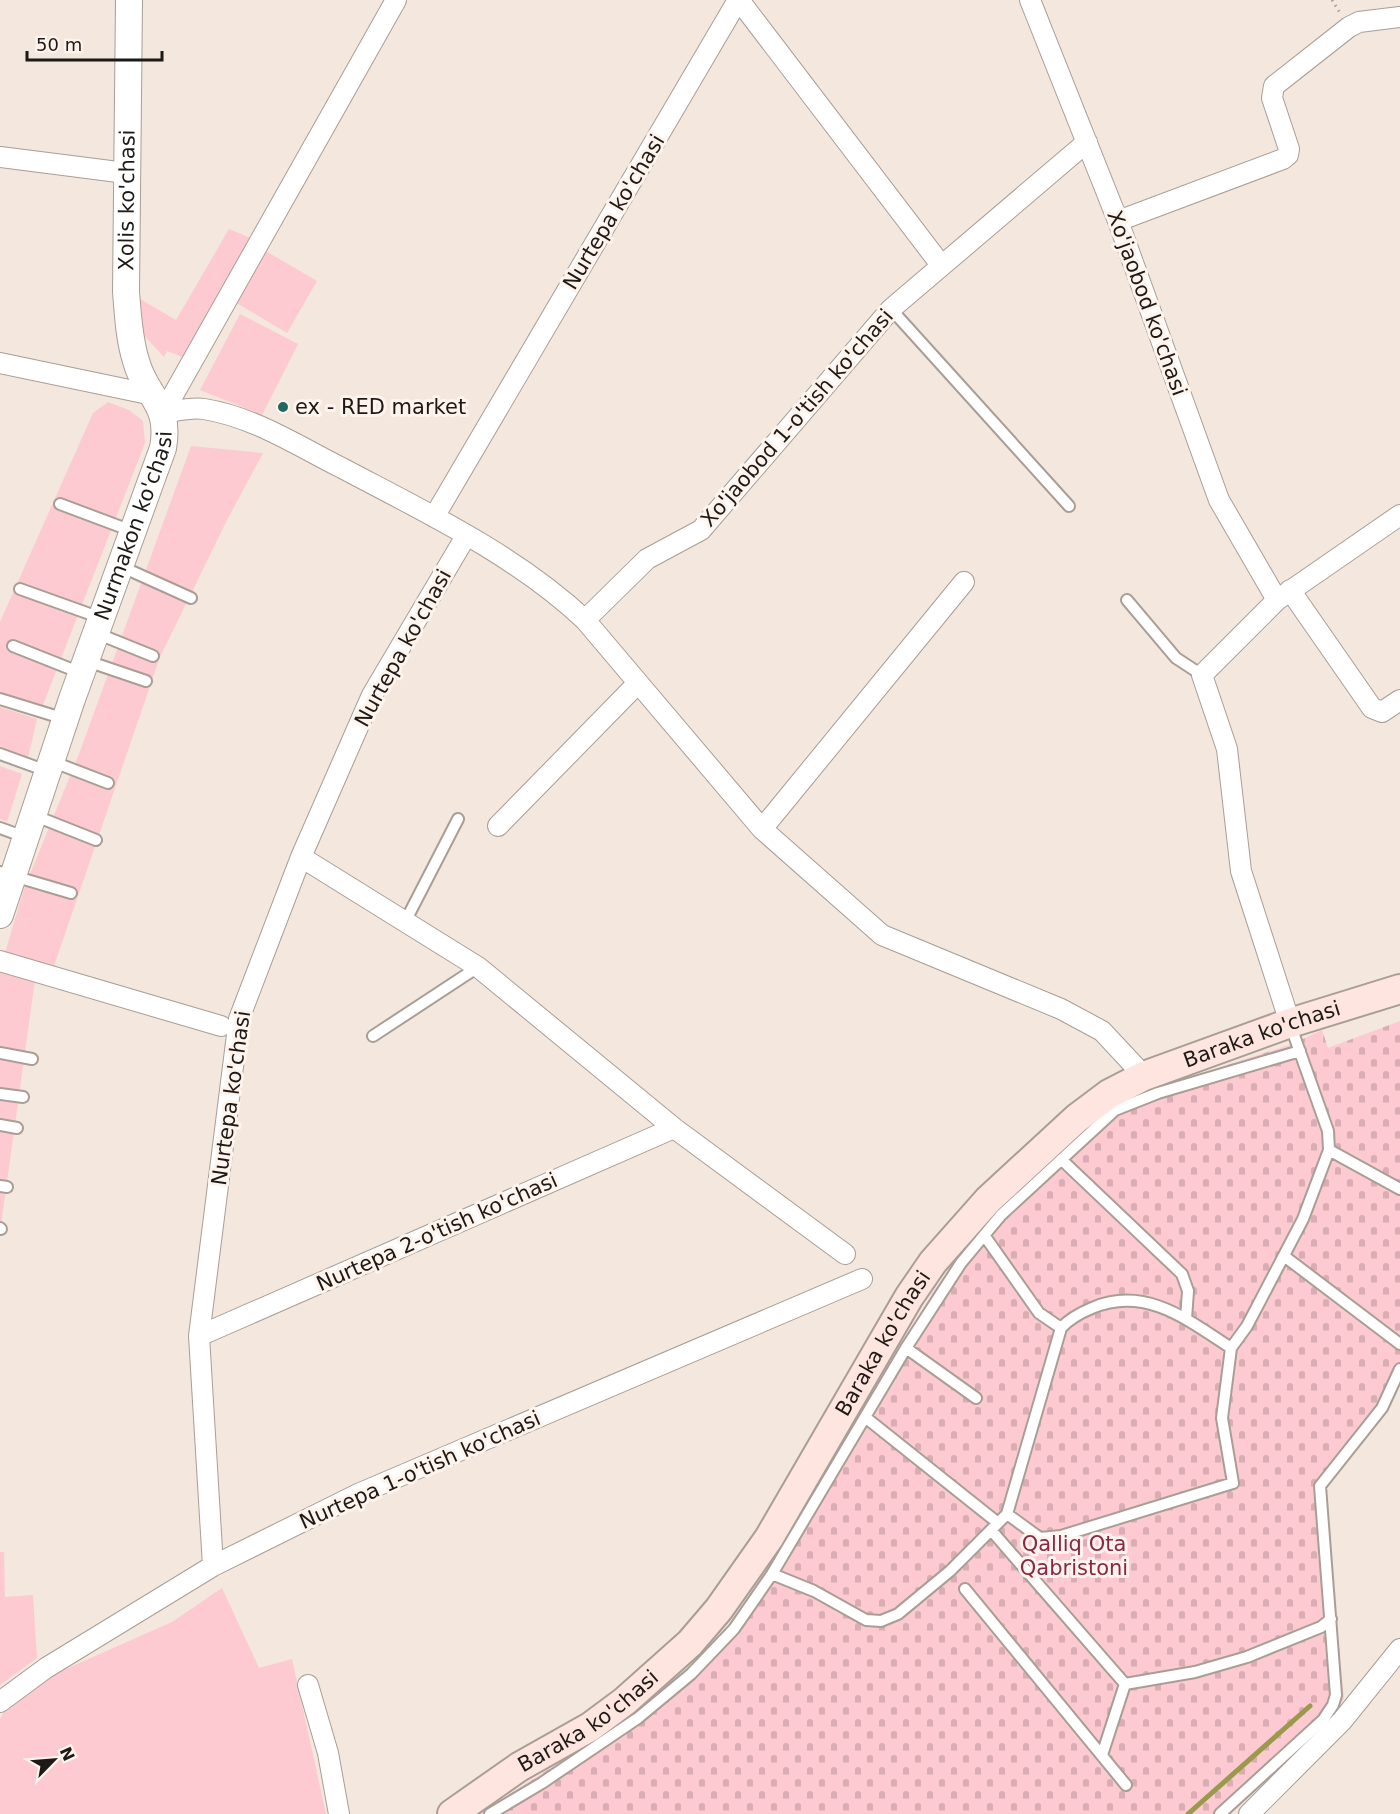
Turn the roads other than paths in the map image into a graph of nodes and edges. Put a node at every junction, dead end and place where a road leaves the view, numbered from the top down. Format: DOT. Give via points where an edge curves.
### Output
graph roads {
  1 [pos="129,0"];
  2 [pos="396,0"];
  3 [pos="739,0"];
  4 [pos="1030,0"];
  5 [pos="1400,17"];
  6 [pos="1087,142"];
  7 [pos="0,158"];
  8 [pos="126,173"];
  9 [pos="1118,221"];
  10 [pos="941,265"];
  11 [pos="891,309"];
  12 [pos="0,363"];
  13 [pos="158,404"];
  14 [pos="60,504"];
  15 [pos="1069,506"];
  16 [pos="1400,516"];
  17 [pos="434,517"];
  18 [pos="133,531"];
  19 [pos="466,536"];
  20 [pos="120,566"];
  21 [pos="964,582"];
  22 [pos="20,589"];
  23 [pos="1284,595"];
  24 [pos="191,598"];
  25 [pos="1127,600"];
  26 [pos="585,620"];
  27 [pos="99,625"];
  28 [pos="13,646"];
  29 [pos="153,656"];
  30 [pos="83,667"];
  31 [pos="1202,675"];
  32 [pos="146,681"];
  33 [pos="638,683"];
  34 [pos="0,699"];
  35 [pos="1400,700"];
  36 [pos="65,719"];
  37 [pos="0,754"];
  38 [pos="49,766"];
  39 [pos="108,783"];
  40 [pos="458,819"];
  41 [pos="29,826"];
  42 [pos="498,826"];
  43 [pos="0,828"];
  44 [pos="762,829"];
  45 [pos="96,840"];
  46 [pos="301,857"];
  47 [pos="7,874"];
  48 [pos="71,893"];
  49 [pos="0,915"];
  50 [pos="405,922"];
  51 [pos="0,962"];
  52 [pos="478,967"];
  53 [pos="1400,989"];
  54 [pos="1290,1023"];
  55 [pos="221,1026"];
  56 [pos="373,1035"];
  57 [pos="1300,1051"];
  58 [pos="0,1053"];
  59 [pos="32,1059"];
  60 [pos="1144,1076"];
  61 [pos="0,1094"];
  62 [pos="23,1097"];
  63 [pos="0,1125"];
  64 [pos="17,1128"];
  65 [pos="674,1128"];
  66 [pos="1329,1150"];
  67 [pos="1062,1160"];
  68 [pos="1400,1189"];
  69 [pos="984,1235"];
  70 [pos="845,1254"];
  71 [pos="1284,1256"];
  72 [pos="862,1279"];
  73 [pos="1186,1319"];
  74 [pos="1061,1328"];
  75 [pos="199,1336"];
  76 [pos="1400,1344"];
  77 [pos="906,1348"];
  78 [pos="1231,1348"];
  79 [pos="1400,1369"];
  80 [pos="976,1398"];
  81 [pos="864,1417"];
  82 [pos="1007,1514"];
  83 [pos="994,1527"];
  84 [pos="213,1566"];
  85 [pos="772,1574"];
  86 [pos="965,1589"];
  87 [pos="1331,1619"];
  88 [pos="1400,1649"];
  89 [pos="308,1684"];
  90 [pos="1125,1684"];
  91 [pos="0,1702"];
  92 [pos="1101,1755"];
  93 [pos="1126,1785"];
  94 [pos="339,1814"];
  95 [pos="452,1814"];
  96 [pos="490,1814"];
  97 [pos="1220,1814"];
  98 [pos="1249,1814"];
  1 -- 8 [label="street, Xolis ko'chasi"];
  2 -- 13 [label="street, Nurmakon ko'chasi"];
  3 -- 10 [label="street"];
  3 -- 17 [label="street, Nurtepa ko'chasi"];
  4 -- 6 [label="street, Xo'jaobod ko'chasi"];
  5 -- 9 [label="street" via="1349,27 1274,86 1272,98 1289,149 1283,159"];
  6 -- 9 [label="street, Xo'jaobod ko'chasi"];
  6 -- 10 [label="street, Xo'jaobod 1-o'tish ko'chasi"];
  7 -- 8 [label="street"];
  8 -- 13 [label="street, Xolis ko'chasi" via="130,334 136,364"];
  9 -- 23 [label="street, Xo'jaobod ko'chasi" via="1219,500"];
  10 -- 11 [label="street, Xo'jaobod 1-o'tish ko'chasi"];
  11 -- 15 [label="lane"];
  11 -- 26 [label="street, Xo'jaobod 1-o'tish ko'chasi" via="701,530 647,559"];
  12 -- 13 [label="street"];
  13 -- 17 [label="street" via="202,409 258,424"];
  13 -- 18 [label="street, Nurmakon ko'chasi" via="165,431 164,448"];
  14 -- 18 [label="lane"];
  16 -- 23 [label="street"];
  17 -- 19 [label="street"];
  18 -- 20 [label="street, Nurmakon ko'chasi"];
  19 -- 26 [label="street" via="530,574"];
  19 -- 46 [label="street, Nurtepa ko'chasi" via="372,695"];
  20 -- 24 [label="lane"];
  20 -- 27 [label="street, Nurmakon ko'chasi"];
  21 -- 44 [label="street"];
  22 -- 27 [label="lane"];
  23 -- 31 [label="street"];
  23 -- 35 [label="street, Xo'jaobod ko'chasi" via="1372,708 1382,712"];
  25 -- 31 [label="lane" via="1176,658"];
  26 -- 33 [label="street"];
  27 -- 29 [label="lane"];
  27 -- 30 [label="street, Nurmakon ko'chasi"];
  28 -- 30 [label="lane"];
  30 -- 32 [label="lane"];
  30 -- 36 [label="street, Nurmakon ko'chasi"];
  31 -- 54 [label="street" via="1227,749 1241,871"];
  33 -- 42 [label="street"];
  33 -- 44 [label="street"];
  34 -- 36 [label="lane"];
  36 -- 38 [label="street, Nurmakon ko'chasi"];
  37 -- 38 [label="lane"];
  38 -- 39 [label="lane"];
  38 -- 41 [label="street, Nurmakon ko'chasi"];
  40 -- 50 [label="lane"];
  41 -- 43 [label="lane"];
  41 -- 45 [label="lane"];
  41 -- 47 [label="street, Nurmakon ko'chasi"];
  44 -- 60 [label="street" via="882,935 1060,1009 1102,1031"];
  46 -- 50 [label="street"];
  46 -- 75 [label="street, Nurtepa ko'chasi" via="239,1018"];
  47 -- 48 [label="lane"];
  47 -- 49 [label="street, Nurmakon ko'chasi"];
  50 -- 52 [label="street"];
  51 -- 55 [label="street"];
  52 -- 56 [label="lane"];
  52 -- 65 [label="street"];
  53 -- 54 [label="main road, Baraka ko'chasi"];
  54 -- 57 [label="lane"];
  54 -- 60 [label="main road, Baraka ko'chasi"];
  57 -- 66 [label="lane" via="1328,1131"];
  57 -- 67 [label="lane" via="1158,1093 1115,1110"];
  58 -- 59 [label="lane"];
  60 -- 95 [label="main road, Baraka ko'chasi" via="1109,1094 1077,1118 988,1200 933,1262 769,1538 690,1643 590,1727 519,1767"];
  61 -- 62 [label="lane"];
  63 -- 64 [label="lane"];
  65 -- 70 [label="street"];
  65 -- 75 [label="street, Nurtepa 2-o'tish ko'chasi"];
  66 -- 68 [label="lane"];
  66 -- 71 [label="lane" via="1303,1219"];
  67 -- 69 [label="lane"];
  67 -- 73 [label="lane" via="1182,1274 1188,1291"];
  69 -- 74 [label="lane" via="1039,1313"];
  69 -- 77 [label="lane" via="961,1263"];
  71 -- 76 [label="lane"];
  71 -- 78 [label="lane"];
  72 -- 84 [label="street, Nurtepa 1-o'tish ko'chasi" via="358,1494"];
  73 -- 74 [label="lane" via="1152,1303 1116,1301 1069,1319"];
  73 -- 78 [label="lane"];
  74 -- 82 [label="lane"];
  75 -- 84 [label="street, Nurtepa ko'chasi"];
  77 -- 80 [label="lane"];
  77 -- 81 [label="lane"];
  78 -- 82 [label="lane" via="1222,1418 1233,1484 1061,1536 1040,1538"];
  79 -- 87 [label="lane" via="1382,1408 1320,1486"];
  81 -- 83 [label="lane"];
  81 -- 85 [label="lane"];
  82 -- 83 [label="lane"];
  83 -- 85 [label="lane" via="912,1603 880,1621 866,1620 814,1591"];
  83 -- 90 [label="lane"];
  84 -- 91 [label="street, Nurtepa 1-o'tish ko'chasi" via="46,1668"];
  85 -- 96 [label="lane" via="734,1629 691,1674 638,1718"];
  86 -- 92 [label="lane"];
  87 -- 90 [label="lane" via="1321,1627 1247,1657 1195,1672"];
  87 -- 97 [label="lane" via="1336,1695 1333,1705 1323,1720"];
  88 -- 98 [label="street" via="1342,1721"];
  89 -- 94 [label="street" via="328,1753"];
  90 -- 92 [label="lane"];
  92 -- 93 [label="lane"];
}
